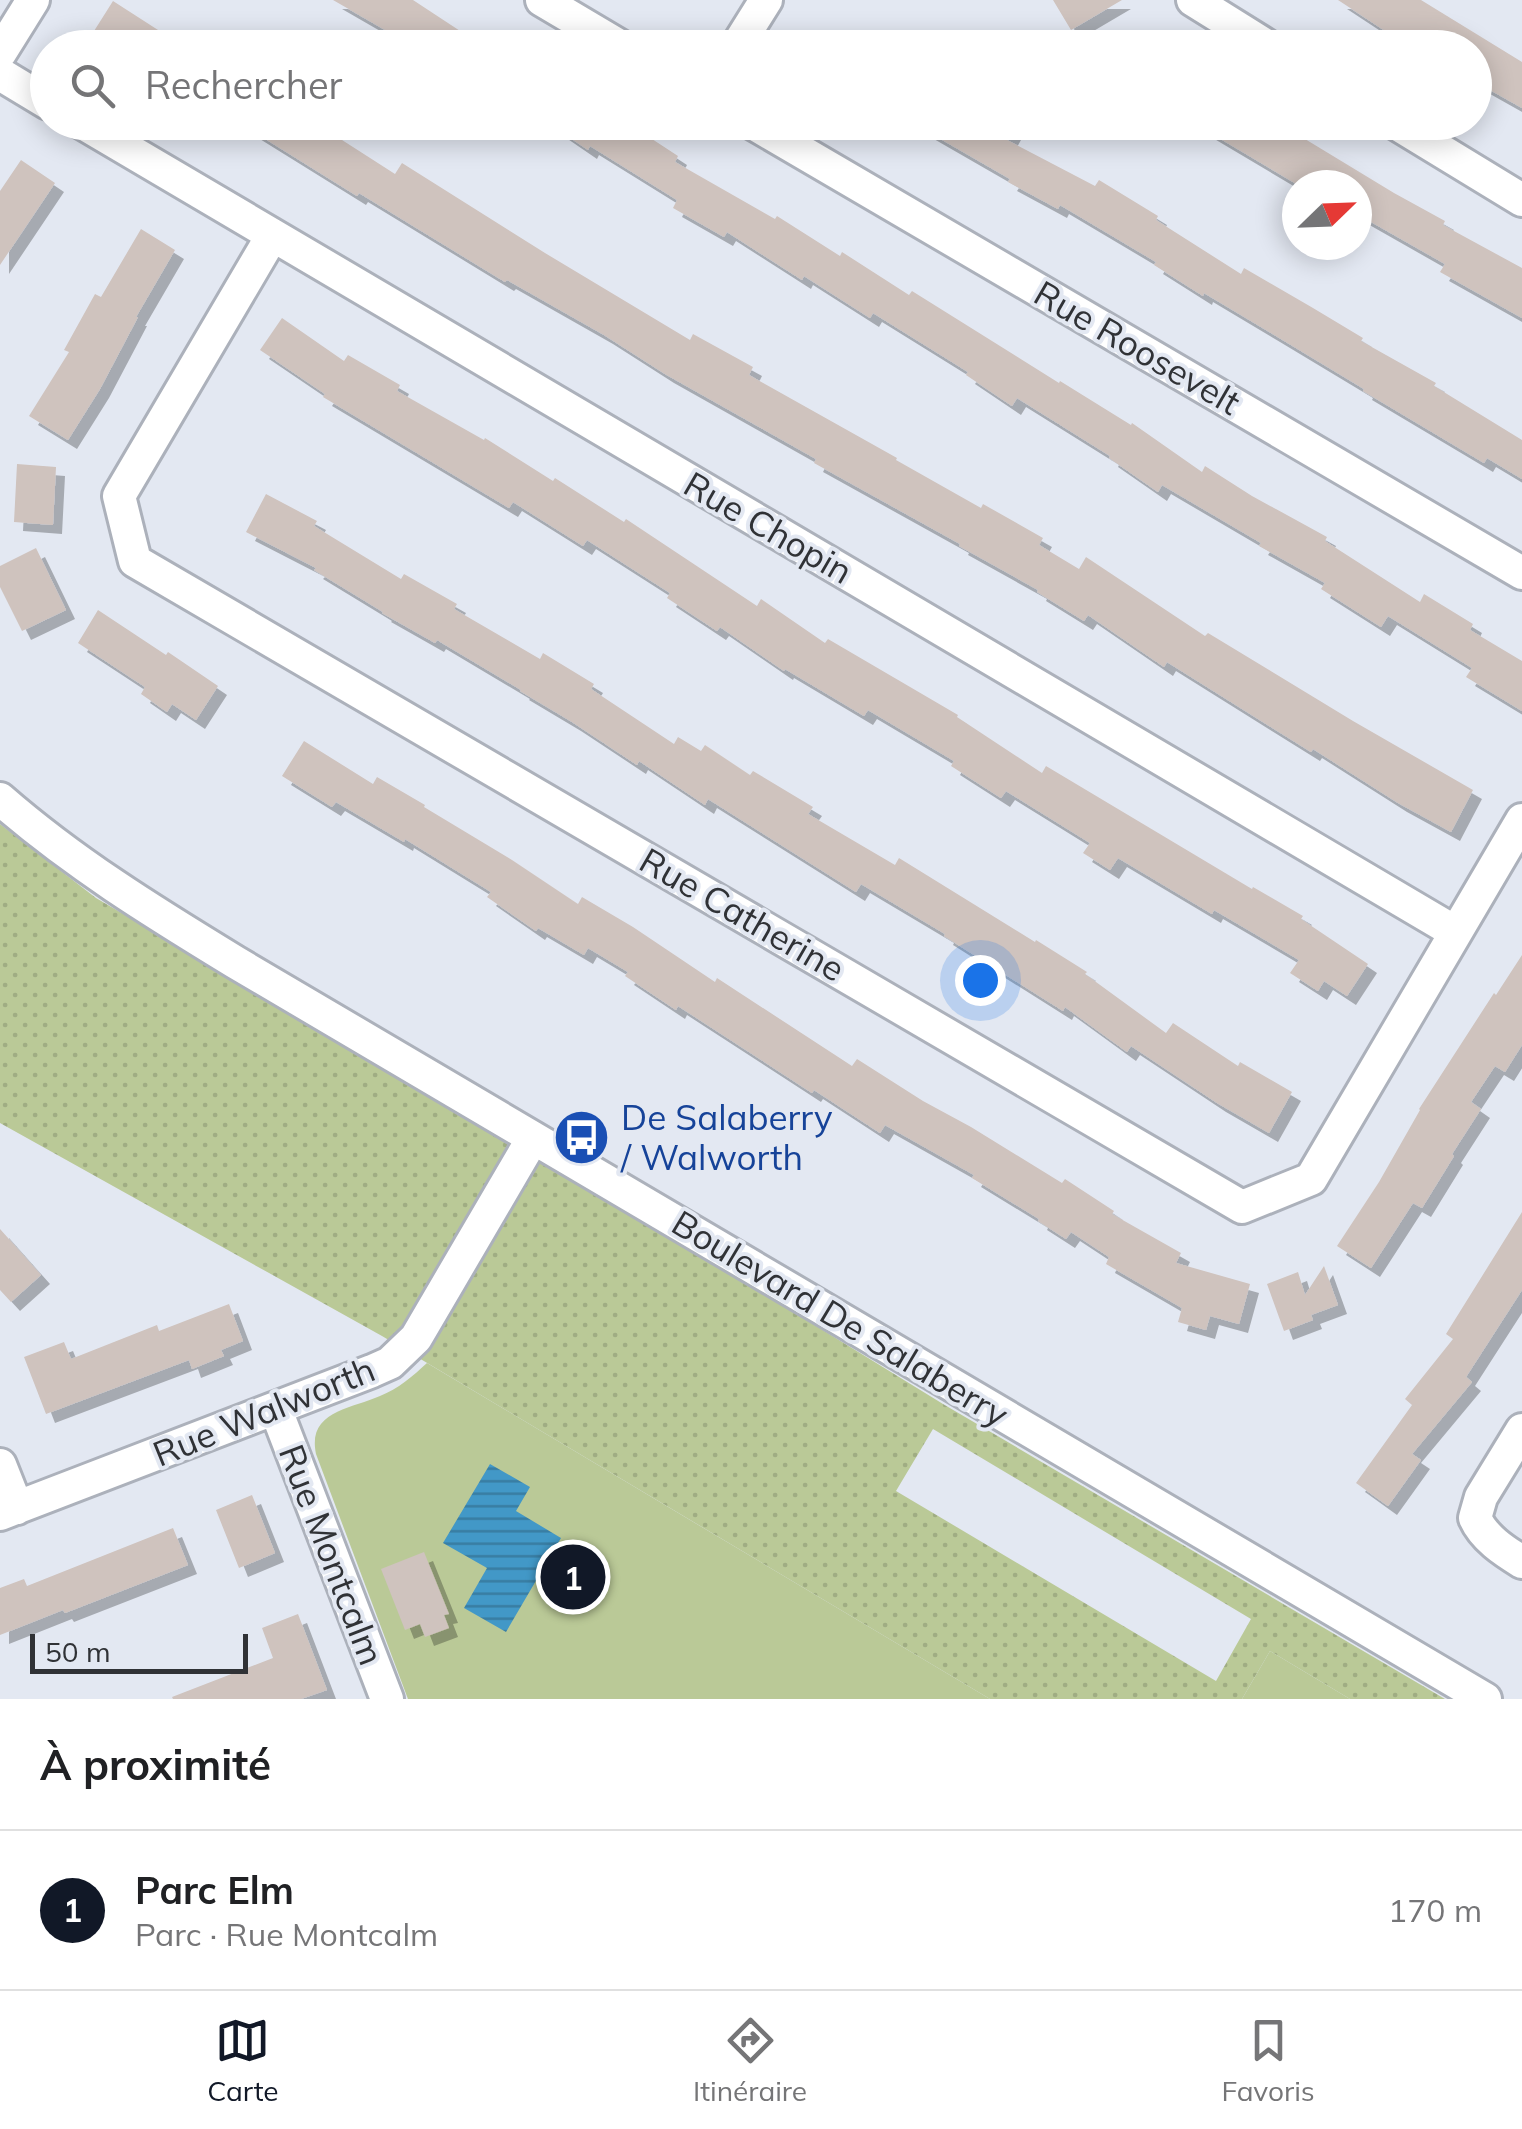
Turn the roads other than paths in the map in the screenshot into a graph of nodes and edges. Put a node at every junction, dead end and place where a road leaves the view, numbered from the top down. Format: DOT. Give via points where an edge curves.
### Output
graph roads {
  1 [pos="33,0"];
  2 [pos="542,0"];
  3 [pos="766,0"];
  4 [pos="1194,0"];
  5 [pos="593,30"];
  6 [pos="747,30"];
  7 [pos="1242,30"];
  8 [pos="0,53"];
  9 [pos="0,74"];
  10 [pos="30,92"];
  11 [pos="111,140"];
  12 [pos="783,140"];
  13 [pos="1424,140"];
  14 [pos="1522,200"];
  15 [pos="272,236"];
  16 [pos="1522,574"];
  17 [pos="0,799"];
  18 [pos="1522,820"];
  19 [pos="1455,932"];
  20 [pos="532,1138"];
  21 [pos="276,1410"];
  22 [pos="1522,1430"];
  23 [pos="0,1465"];
  24 [pos="8,1511"];
  25 [pos="1522,1562"];
  26 [pos="387,1699"];
  27 [pos="1485,1699"];
  1 -- 8 [label="street"];
  2 -- 5 [label="street"];
  3 -- 6 [label="street"];
  4 -- 7 [label="street"];
  9 -- 10 [label="street"];
  11 -- 15 [label="street, Rue Chopin"];
  12 -- 16 [label="street, Rue Roosevelt"];
  13 -- 14 [label="street"];
  15 -- 19 [label="street, Rue Chopin"];
  15 -- 19 [label="street, Rue Catherine" via="119,496 135,560 1242,1207 1311,1179"];
  17 -- 20 [label="street, Boulevard De Salaberry" via="161,917"];
  18 -- 19 [label="street, Rue Catherine"];
  20 -- 21 [label="street, Rue Walworth" via="402,1353"];
  20 -- 27 [label="street, Boulevard De Salaberry"];
  21 -- 24 [label="street, Rue Walworth"];
  21 -- 26 [label="street, Rue Montcalm"];
  22 -- 25 [label="street" via="1475,1518 1490,1539"];
  23 -- 24 [label="street"];
}
